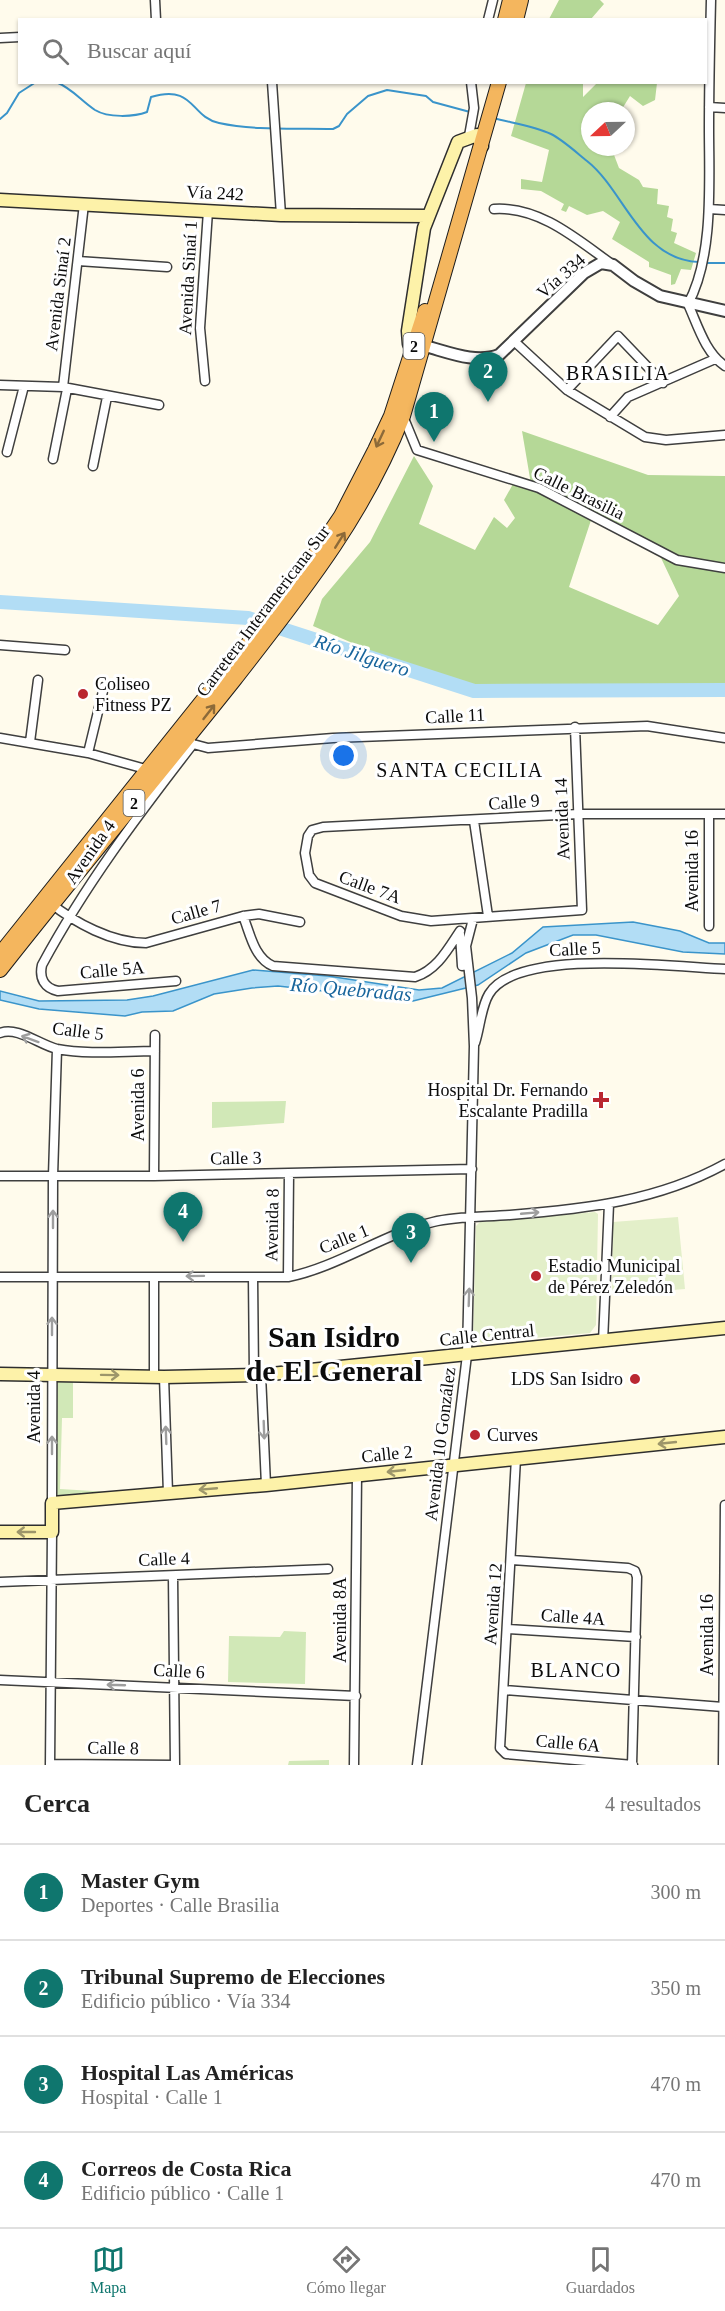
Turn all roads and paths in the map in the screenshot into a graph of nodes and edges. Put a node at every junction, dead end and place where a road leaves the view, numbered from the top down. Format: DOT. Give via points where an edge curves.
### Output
graph roads {
  1 [pos="155,0"];
  2 [pos="493,0"];
  3 [pos="510,0"];
  4 [pos="521,0"];
  5 [pos="711,0"];
  6 [pos="156,18"];
  7 [pos="488,18"];
  8 [pos="506,18"];
  9 [pos="516,18"];
  10 [pos="18,37"];
  11 [pos="0,38"];
  12 [pos="272,84"];
  13 [pos="471,84"];
  14 [pos="490,84"];
  15 [pos="498,84"];
  16 [pos="709,107"];
  17 [pos="725,108"];
  18 [pos="476,139"];
  19 [pos="0,200"];
  20 [pos="84,204"];
  21 [pos="494,209"];
  22 [pos="709,209"];
  23 [pos="725,210"];
  24 [pos="208,211"];
  25 [pos="281,215"];
  26 [pos="428,216"];
  27 [pos="78,261"];
  28 [pos="613,265"];
  29 [pos="167,267"];
  30 [pos="688,304"];
  31 [pos="725,311"];
  32 [pos="515,342"];
  33 [pos="414,356"];
  34 [pos="715,359"];
  35 [pos="725,366"];
  36 [pos="205,381"];
  37 [pos="663,383"];
  38 [pos="0,385"];
  39 [pos="24,386"];
  40 [pos="65,388"];
  41 [pos="567,390"];
  42 [pos="106,397"];
  43 [pos="159,405"];
  44 [pos="403,416"];
  45 [pos="610,417"];
  46 [pos="725,435"];
  47 [pos="394,438"];
  48 [pos="7,452"];
  49 [pos="53,459"];
  50 [pos="93,466"];
  51 [pos="725,568"];
  52 [pos="0,645"];
  53 [pos="65,650"];
  54 [pos="38,680"];
  55 [pos="104,687"];
  56 [pos="575,727"];
  57 [pos="0,738"];
  58 [pos="187,738"];
  59 [pos="725,738"];
  60 [pos="30,742"];
  61 [pos="88,753"];
  62 [pos="153,772"];
  63 [pos="579,814"];
  64 [pos="725,814"];
  65 [pos="709,815"];
  66 [pos="474,821"];
  67 [pos="308,836"];
  68 [pos="48,901"];
  69 [pos="68,915"];
  70 [pos="243,916"];
  71 [pos="488,916"];
  72 [pos="468,919"];
  73 [pos="300,922"];
  74 [pos="709,926"];
  75 [pos="460,931"];
  76 [pos="0,954"];
  77 [pos="440,960"];
  78 [pos="464,963"];
  79 [pos="725,969"];
  80 [pos="0,970"];
  81 [pos="176,981"];
  82 [pos="50,989"];
  83 [pos="0,1033"];
  84 [pos="155,1035"];
  85 [pos="474,1046"];
  86 [pos="57,1048"];
  87 [pos="155,1051"];
  88 [pos="725,1164"];
  89 [pos="472,1169"];
  90 [pos="289,1174"];
  91 [pos="0,1176"];
  92 [pos="53,1176"];
  93 [pos="154,1176"];
  94 [pos="609,1204"];
  95 [pos="472,1218"];
  96 [pos="0,1277"];
  97 [pos="52,1277"];
  98 [pos="154,1277"];
  99 [pos="253,1277"];
  100 [pos="288,1277"];
  101 [pos="725,1328"];
  102 [pos="603,1342"];
  103 [pos="467,1355"];
  104 [pos="0,1374"];
  105 [pos="52,1374"];
  106 [pos="258,1375"];
  107 [pos="159,1377"];
  108 [pos="725,1437"];
  109 [pos="516,1458"];
  110 [pos="454,1465"];
  111 [pos="357,1475"];
  112 [pos="266,1485"];
  113 [pos="168,1493"];
  114 [pos="52,1503"];
  115 [pos="725,1505"];
  116 [pos="0,1532"];
  117 [pos="52,1532"];
  118 [pos="724,1533"];
  119 [pos="512,1560"];
  120 [pos="328,1569"];
  121 [pos="173,1576"];
  122 [pos="51,1580"];
  123 [pos="0,1582"];
  124 [pos="508,1629"];
  125 [pos="636,1637"];
  126 [pos="0,1680"];
  127 [pos="51,1683"];
  128 [pos="175,1687"];
  129 [pos="504,1690"];
  130 [pos="356,1696"];
  131 [pos="634,1701"];
  132 [pos="723,1707"];
  133 [pos="502,1752"];
  134 [pos="50,1764"];
  135 [pos="175,1765"];
  136 [pos="354,1765"];
  137 [pos="417,1765"];
  138 [pos="632,1765"];
  139 [pos="723,1765"];
  1 -- 6 [label="street"];
  2 -- 7 [label="street"];
  3 -- 8 [label="highway"];
  4 -- 9 [label="highway"];
  5 -- 16 [label="street"];
  10 -- 11 [label="street"];
  12 -- 25 [label="street"];
  13 -- 18 [label="street"];
  14 -- 18 [label="highway, Carretera Interamericana Sur / 2"];
  15 -- 18 [label="highway, Carretera Interamericana Sur / 2"];
  16 -- 17 [label="street"];
  16 -- 22 [label="street"];
  18 -- 26 [label="main road" via="454,148"];
  18 -- 33 [label="highway, Carretera Interamericana Sur / 2"];
  18 -- 33 [label="highway, Carretera Interamericana Sur / 2"];
  19 -- 20 [label="main road, Vía 242"];
  20 -- 24 [label="main road, Vía 242"];
  20 -- 27 [label="street, Avenida Sinaí 2"];
  21 -- 28 [label="street" via="519,212 562,228"];
  22 -- 23 [label="street"];
  22 -- 30 [label="street" via="697,282"];
  24 -- 25 [label="main road, Vía 242"];
  24 -- 36 [label="street, Avenida Sinaí 1" via="200,328"];
  25 -- 26 [label="main road, Vía 242"];
  26 -- 33 [label="main road" via="408,331"];
  27 -- 29 [label="street"];
  27 -- 40 [label="street, Avenida Sinaí 2"];
  28 -- 30 [label="street, Vía 334" via="645,288"];
  28 -- 32 [label="street, Vía 334" via="601,263 584,273"];
  30 -- 31 [label="street, Vía 334"];
  30 -- 34 [label="street"];
  32 -- 33 [label="street, Vía 334" via="487,359"];
  32 -- 41 [label="street"];
  33 -- 44 [label="highway, Carretera Interamericana Sur / 2"];
  33 -- 47 [label="highway"];
  33 -- 58 [label="highway, Carretera Interamericana Sur / 2, one-way" via="391,416 341,516"];
  34 -- 35 [label="street"];
  34 -- 37 [label="street"];
  37 -- 41 [label="street" via="618,336"];
  37 -- 45 [label="street" via="628,397"];
  38 -- 39 [label="street"];
  39 -- 40 [label="street"];
  39 -- 48 [label="street"];
  40 -- 42 [label="street"];
  40 -- 49 [label="street, Avenida Sinaí 2"];
  41 -- 45 [label="street"];
  42 -- 43 [label="street"];
  42 -- 50 [label="street"];
  44 -- 47 [label="highway, Carretera Interamericana Sur / 2"];
  44 -- 51 [label="street, Calle Brasilia" via="417,450 539,488 677,560"];
  45 -- 46 [label="street" via="645,437 666,440"];
  58 -- 47 [label="highway, Carretera Interamericana Sur / 2, one-way" via="339,542"];
  52 -- 53 [label="street"];
  54 -- 60 [label="street"];
  55 -- 61 [label="street"];
  56 -- 58 [label="street, Calle 11" via="208,748"];
  56 -- 59 [label="street, Calle 11" via="658,726"];
  56 -- 63 [label="street, Avenida 14"];
  57 -- 60 [label="street"];
  58 -- 62 [label="highway, Carretera Interamericana Sur / 2"];
  58 -- 69 [label="street, Avenida 4"];
  60 -- 61 [label="street"];
  61 -- 62 [label="street"];
  62 -- 68 [label="highway, Carretera Interamericana Sur / 2"];
  63 -- 65 [label="street, Calle 9"];
  63 -- 66 [label="street, Calle 9"];
  63 -- 71 [label="street, Avenida 14" via="582,910"];
  64 -- 65 [label="street, Calle 9"];
  65 -- 74 [label="street, Avenida 16"];
  66 -- 67 [label="street, Calle 9" via="323,827"];
  66 -- 71 [label="street"];
  67 -- 72 [label="street, Calle 7A" via="305,854 309,875 326,889 420,921"];
  68 -- 69 [label="street, Calle 7"];
  68 -- 76 [label="highway, Carretera Interamericana Sur / 2"];
  68 -- 80 [label="highway, Carretera Interamericana Sur / 2"];
  69 -- 70 [label="street, Calle 7" via="135,943"];
  69 -- 82 [label="street, Avenida 4" via="42,965 42,980"];
  70 -- 73 [label="street" via="259,914"];
  70 -- 77 [label="street, Calle 7" via="257,952 273,966 415,977"];
  71 -- 72 [label="street"];
  72 -- 75 [label="street, Avenida 10 González"];
  72 -- 78 [label="street, Avenida 10 González"];
  75 -- 77 [label="street, Calle 7"];
  75 -- 78 [label="street, Avenida 10 González"];
  77 -- 78 [label="street" via="451,956"];
  78 -- 85 [label="street, Avenida 10 González"];
  79 -- 85 [label="street, Calle 5" via="582,963 527,970 505,980 489,994"];
  81 -- 82 [label="street, Calle 5A"];
  86 -- 83 [label="street, Calle 5, one-way" via="11,1032"];
  84 -- 87 [label="street, Avenida 6"];
  85 -- 89 [label="street, Avenida 10 González"];
  86 -- 87 [label="street, Calle 5"];
  86 -- 92 [label="street, Avenida 4"];
  87 -- 93 [label="street, Avenida 6"];
  88 -- 94 [label="street, Calle 1" via="682,1186"];
  89 -- 90 [label="street, Calle 3"];
  89 -- 95 [label="street, Avenida 10 González"];
  90 -- 93 [label="street, Calle 3"];
  90 -- 100 [label="street, Avenida 8"];
  91 -- 92 [label="street, Calle 3"];
  92 -- 93 [label="street, Calle 3"];
  97 -- 92 [label="street, Avenida 4, one-way"];
  95 -- 94 [label="street, Calle 1, one-way"];
  94 -- 102 [label="street"];
  95 -- 100 [label="street, Calle 1" via="432,1222"];
  103 -- 95 [label="street, Avenida 10 González, one-way"];
  96 -- 97 [label="street, Calle 1"];
  97 -- 98 [label="street, Calle 1"];
  105 -- 97 [label="street, Avenida 4, one-way"];
  99 -- 98 [label="street, Calle 1, one-way"];
  98 -- 107 [label="street"];
  99 -- 100 [label="street, Calle 1"];
  99 -- 106 [label="street, Avenida 8"];
  101 -- 102 [label="main road, Calle Central"];
  102 -- 103 [label="main road, Calle Central"];
  103 -- 106 [label="main road, Calle Central"];
  103 -- 110 [label="street, Avenida 10 González"];
  104 -- 105 [label="main road, Calle Central"];
  105 -- 107 [label="main road, Calle Central, one-way"];
  114 -- 105 [label="street, Avenida 4, one-way"];
  106 -- 107 [label="main road, Calle Central"];
  106 -- 112 [label="street, Avenida 8, one-way"];
  113 -- 107 [label="street, one-way"];
  108 -- 109 [label="main road, Calle 2, one-way"];
  109 -- 110 [label="main road, Calle 2"];
  109 -- 119 [label="street, Avenida 12"];
  110 -- 111 [label="main road, Calle 2, one-way"];
  110 -- 137 [label="street, Avenida 10 González"];
  111 -- 112 [label="main road, Calle 2"];
  111 -- 130 [label="street, Avenida 8A"];
  112 -- 113 [label="main road, Calle 2, one-way"];
  113 -- 114 [label="main road, Calle 2"];
  114 -- 117 [label="main road, Avenida 4"];
  115 -- 118 [label="street, Avenida 16"];
  117 -- 116 [label="main road, one-way"];
  117 -- 122 [label="street, Avenida 4"];
  118 -- 132 [label="street, Avenida 16"];
  119 -- 124 [label="street, Avenida 12"];
  119 -- 125 [label="street" via="635,1571"];
  120 -- 121 [label="street, Calle 4"];
  121 -- 122 [label="street, Calle 4"];
  121 -- 128 [label="street"];
  122 -- 123 [label="street, Calle 4"];
  122 -- 127 [label="street, Avenida 4"];
  124 -- 125 [label="street, Calle 4A"];
  124 -- 129 [label="street, Avenida 12"];
  125 -- 131 [label="street"];
  126 -- 127 [label="street, Calle 6"];
  128 -- 127 [label="street, Calle 6, one-way"];
  127 -- 134 [label="street, Avenida 4"];
  128 -- 130 [label="street, Calle 6"];
  128 -- 135 [label="street"];
  129 -- 131 [label="street"];
  129 -- 133 [label="street, Avenida 12"];
  130 -- 136 [label="street, Avenida 8A"];
  131 -- 132 [label="street"];
  131 -- 138 [label="street"];
  132 -- 139 [label="street, Avenida 16"];
  133 -- 138 [label="street, Calle 6A"];
  134 -- 135 [label="street, Calle 8"];
}
